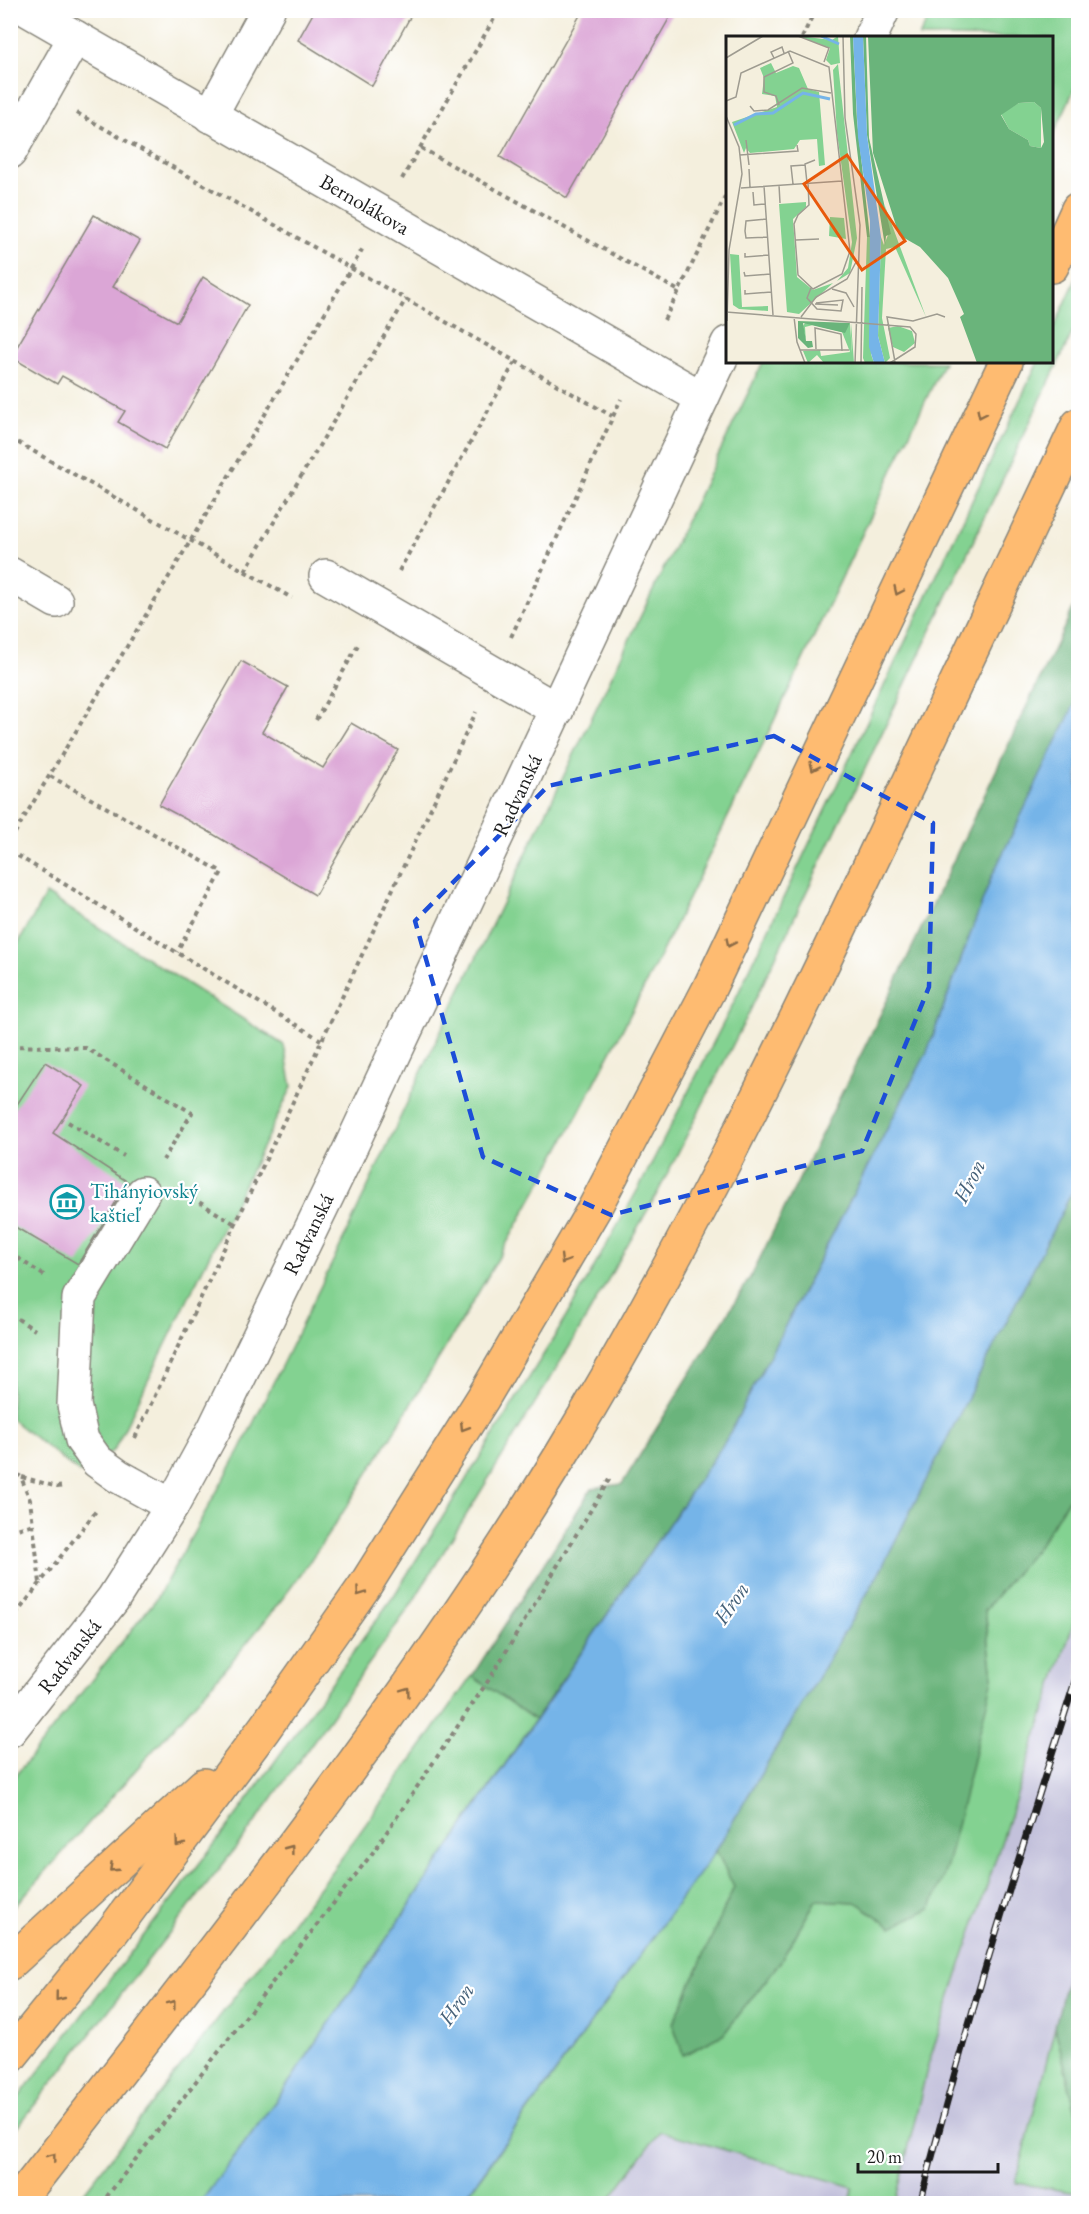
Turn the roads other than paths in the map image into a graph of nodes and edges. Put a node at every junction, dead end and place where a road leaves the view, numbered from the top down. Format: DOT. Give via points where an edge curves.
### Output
graph roads {
  1 [pos="268,10"];
  2 [pos="883,10"];
  3 [pos="40,13"];
  4 [pos="871,36"];
  5 [pos="75,37"];
  6 [pos="210,116"];
  7 [pos="10,152"];
  8 [pos="1078,209"];
  9 [pos="1053,264"];
  10 [pos="726,347"];
  11 [pos="1006,363"];
  12 [pos="702,398"];
  13 [pos="1078,425"];
  14 [pos="10,574"];
  15 [pos="326,576"];
  16 [pos="56,601"];
  17 [pos="557,710"];
  18 [pos="143,1193"];
  19 [pos="172,1506"];
  20 [pos="264,1729"];
  21 [pos="10,1730"];
  22 [pos="10,1962"];
  23 [pos="10,2057"];
  24 [pos="16,2204"];
  1 -- 6 [label="street"];
  2 -- 4 [label="street"];
  3 -- 5 [label="street, Bernolákova"];
  5 -- 6 [label="street, Bernolákova"];
  5 -- 7 [label="street"];
  6 -- 12 [label="street, Bernolákova"];
  8 -- 9 [label="highway"];
  10 -- 12 [label="street, Radvanská"];
  11 -- 20 [label="highway, one-way" via="708,991 594,1209 483,1398 364,1587"];
  12 -- 17 [label="street, Radvanská"];
  24 -- 13 [label="highway, one-way" via="344,1778 445,1637 563,1451 677,1254 789,1036"];
  14 -- 16 [label="street"];
  15 -- 17 [label="street"];
  17 -- 19 [label="street, Radvanská" via="332,1187 214,1429"];
  18 -- 19 [label="street" via="79,1298 74,1405 82,1440 98,1461"];
  19 -- 21 [label="street, Radvanská" via="113,1599"];
  20 -- 22 [label="highway, one-way"];
  20 -- 23 [label="highway, one-way" via="112,1932"];
}
